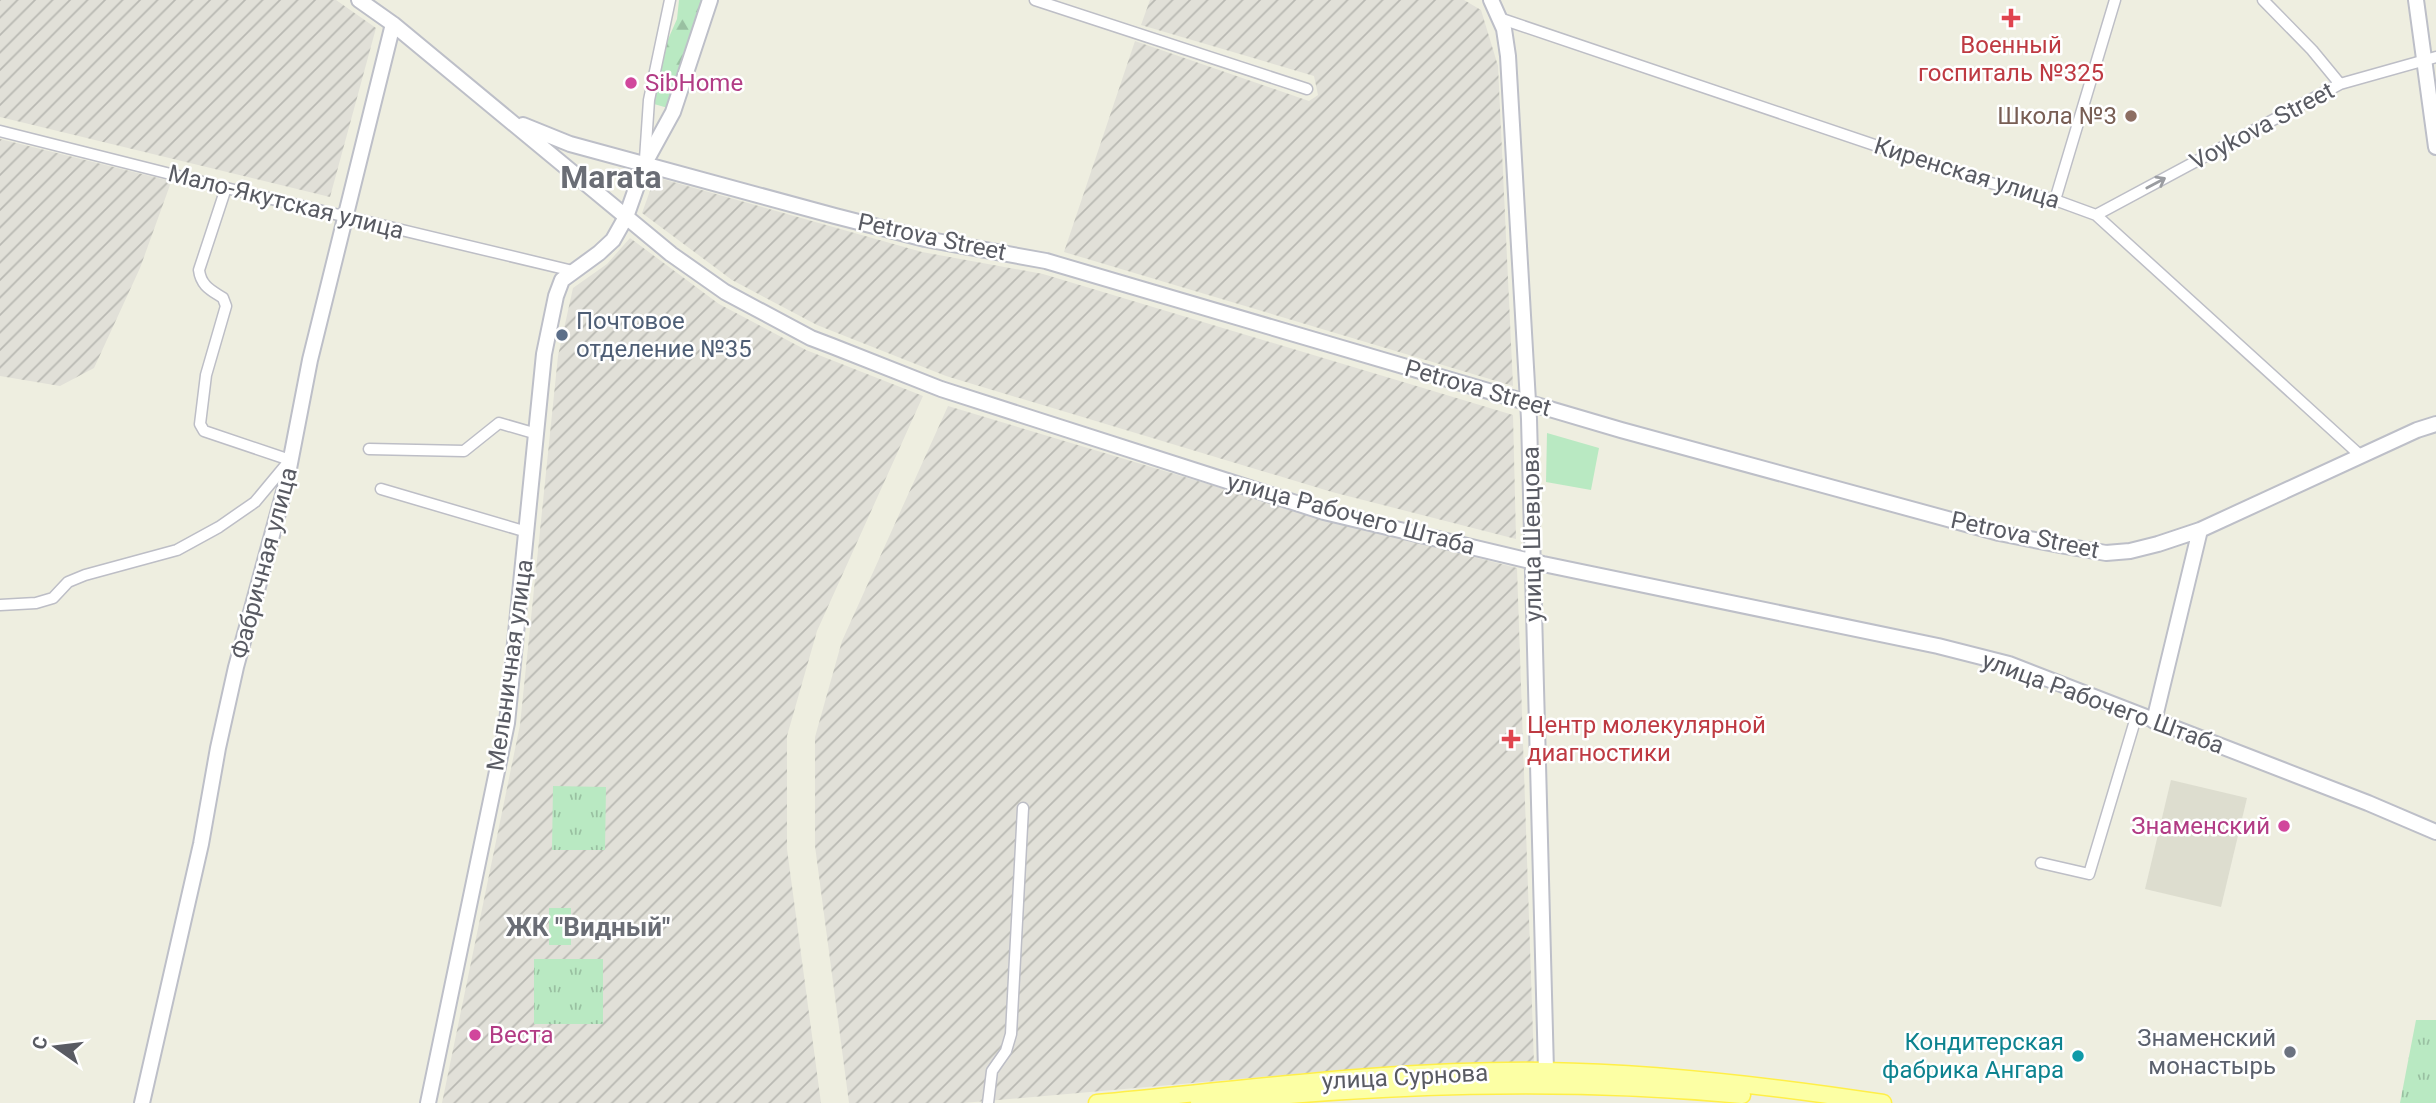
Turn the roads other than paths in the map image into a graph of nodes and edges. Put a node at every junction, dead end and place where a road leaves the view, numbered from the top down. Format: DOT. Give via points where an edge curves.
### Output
graph roads {
  1 [pos="359,0"];
  2 [pos="670,0"];
  3 [pos="710,0"];
  4 [pos="1035,0"];
  5 [pos="1491,0"];
  6 [pos="2115,0"];
  7 [pos="2263,0"];
  8 [pos="2416,0"];
  9 [pos="1499,18"];
  10 [pos="393,24"];
  11 [pos="2431,58"];
  12 [pos="2340,84"];
  13 [pos="1307,89"];
  14 [pos="510,119"];
  15 [pos="0,131"];
  16 [pos="2436,147"];
  17 [pos="645,163"];
  18 [pos="226,188"];
  19 [pos="2055,200"];
  20 [pos="2096,215"];
  21 [pos="344,216"];
  22 [pos="626,217"];
  23 [pos="573,271"];
  24 [pos="1528,403"];
  25 [pos="2436,424"];
  26 [pos="537,434"];
  27 [pos="369,449"];
  28 [pos="2361,456"];
  29 [pos="290,460"];
  30 [pos="381,489"];
  31 [pos="2200,530"];
  32 [pos="527,532"];
  33 [pos="1531,561"];
  34 [pos="0,605"];
  35 [pos="2137,715"];
  36 [pos="2154,721"];
  37 [pos="1023,808"];
  38 [pos="2436,832"];
  39 [pos="2041,863"];
  40 [pos="1548,1078"];
  41 [pos="142,1103"];
  42 [pos="428,1103"];
  43 [pos="988,1103"];
  44 [pos="1097,1103"];
  45 [pos="1199,1103"];
  46 [pos="1809,1103"];
  47 [pos="1883,1103"];
  1 -- 10 [label="street, улица Рабочего Штаба"];
  2 -- 17 [label="street" via="649,100"];
  3 -- 17 [label="street" via="673,112"];
  4 -- 13 [label="street"];
  5 -- 9 [label="street, улица Шевцова"];
  6 -- 19 [label="street"];
  7 -- 12 [label="street"];
  8 -- 11 [label="street"];
  9 -- 19 [label="street, Киренская улица" via="1972,178"];
  9 -- 24 [label="street, улица Шевцова" via="1508,56"];
  10 -- 14 [label="street, улица Рабочего Штаба"];
  10 -- 21 [label="street, Фабричная улица"];
  11 -- 12 [label="street, Voykova Street"];
  11 -- 16 [label="street"];
  20 -- 12 [label="street, Voykova Street, one-way"];
  14 -- 17 [label="street, Petrova Street" via="570,144"];
  14 -- 22 [label="street, улица Рабочего Штаба"];
  15 -- 18 [label="street, Мало-Якутская улица"];
  17 -- 22 [label="street"];
  17 -- 24 [label="street, Petrova Street" via="925,239 1046,261"];
  18 -- 21 [label="street, Мало-Якутская улица"];
  18 -- 29 [label="street" via="199,270 200,279 226,306 206,375 200,424 204,431"];
  19 -- 20 [label="street, Киренская улица"];
  20 -- 28 [label="street, Киренская улица"];
  21 -- 23 [label="street, Мало-Якутская улица"];
  21 -- 29 [label="street, Фабричная улица"];
  22 -- 23 [label="street" via="612,240"];
  22 -- 33 [label="street, улица Рабочего Штаба" via="725,292 811,338 941,389 1324,512"];
  23 -- 26 [label="street, Мельничная улица" via="562,280 556,296 544,354"];
  24 -- 31 [label="street, Petrova Street" via="1999,533 2065,546 2106,553 2130,551"];
  24 -- 33 [label="street, улица Шевцова"];
  25 -- 28 [label="street, Petrova Street"];
  26 -- 27 [label="street" via="499,423 464,452"];
  26 -- 32 [label="street, Мельничная улица"];
  28 -- 31 [label="street, Petrova Street"];
  29 -- 34 [label="street" via="255,502 177,550 85,575 36,603"];
  29 -- 41 [label="street, Фабричная улица" via="230,694"];
  30 -- 32 [label="street"];
  31 -- 36 [label="street"];
  32 -- 42 [label="street, Мельничная улица" via="507,723"];
  33 -- 35 [label="street, улица Рабочего Штаба" via="2009,664"];
  33 -- 40 [label="street, улица Шевцова"];
  35 -- 36 [label="street, улица Рабочего Штаба"];
  35 -- 39 [label="street" via="2089,874"];
  36 -- 38 [label="street, улица Рабочего Штаба"];
  37 -- 43 [label="street" via="1011,1034 992,1071"];
  40 -- 44 [label="main road, улица Сурнова" via="1400,1075"];
  40 -- 45 [label="main road, улица Сурнова"];
  40 -- 46 [label="main road"];
  40 -- 47 [label="main road" via="1684,1078"];
}
